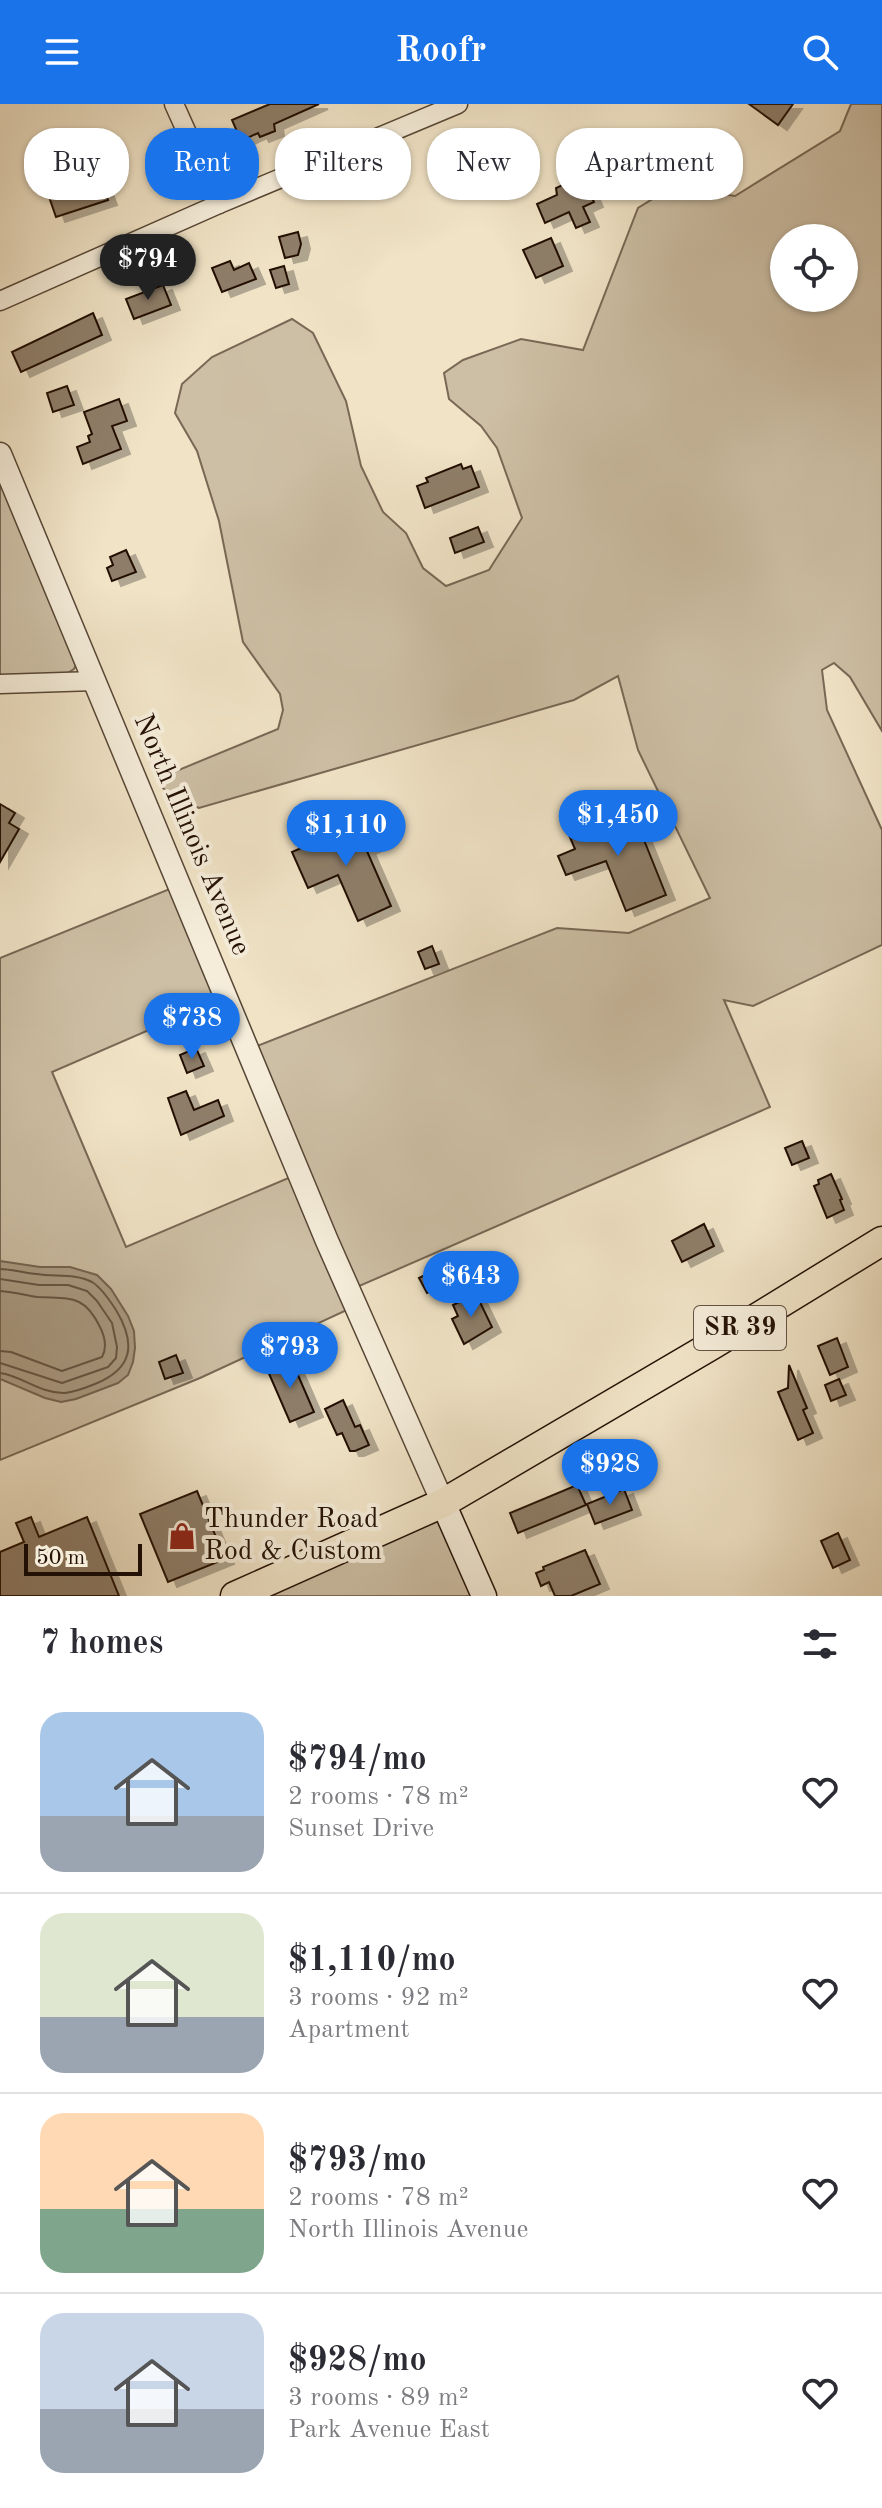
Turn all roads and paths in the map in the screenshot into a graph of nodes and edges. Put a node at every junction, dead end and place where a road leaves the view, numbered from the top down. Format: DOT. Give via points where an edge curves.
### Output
graph roads {
  1 [pos="174,104"];
  2 [pos="458,104"];
  3 [pos="219,204"];
  4 [pos="0,301"];
  5 [pos="0,454"];
  6 [pos="95,681"];
  7 [pos="0,684"];
  8 [pos="882,1241"];
  9 [pos="443,1503"];
  10 [pos="235,1596"];
  11 [pos="484,1596"];
  1 -- 3 [label="street"];
  2 -- 3 [label="street"];
  3 -- 4 [label="street"];
  5 -- 6 [label="street, North Illinois Avenue"];
  6 -- 7 [label="street"];
  6 -- 9 [label="street, North Illinois Avenue" via="344,1280"];
  8 -- 9 [label="main road, SR 39"];
  9 -- 10 [label="main road, SR 39"];
  9 -- 11 [label="main road"];
}
